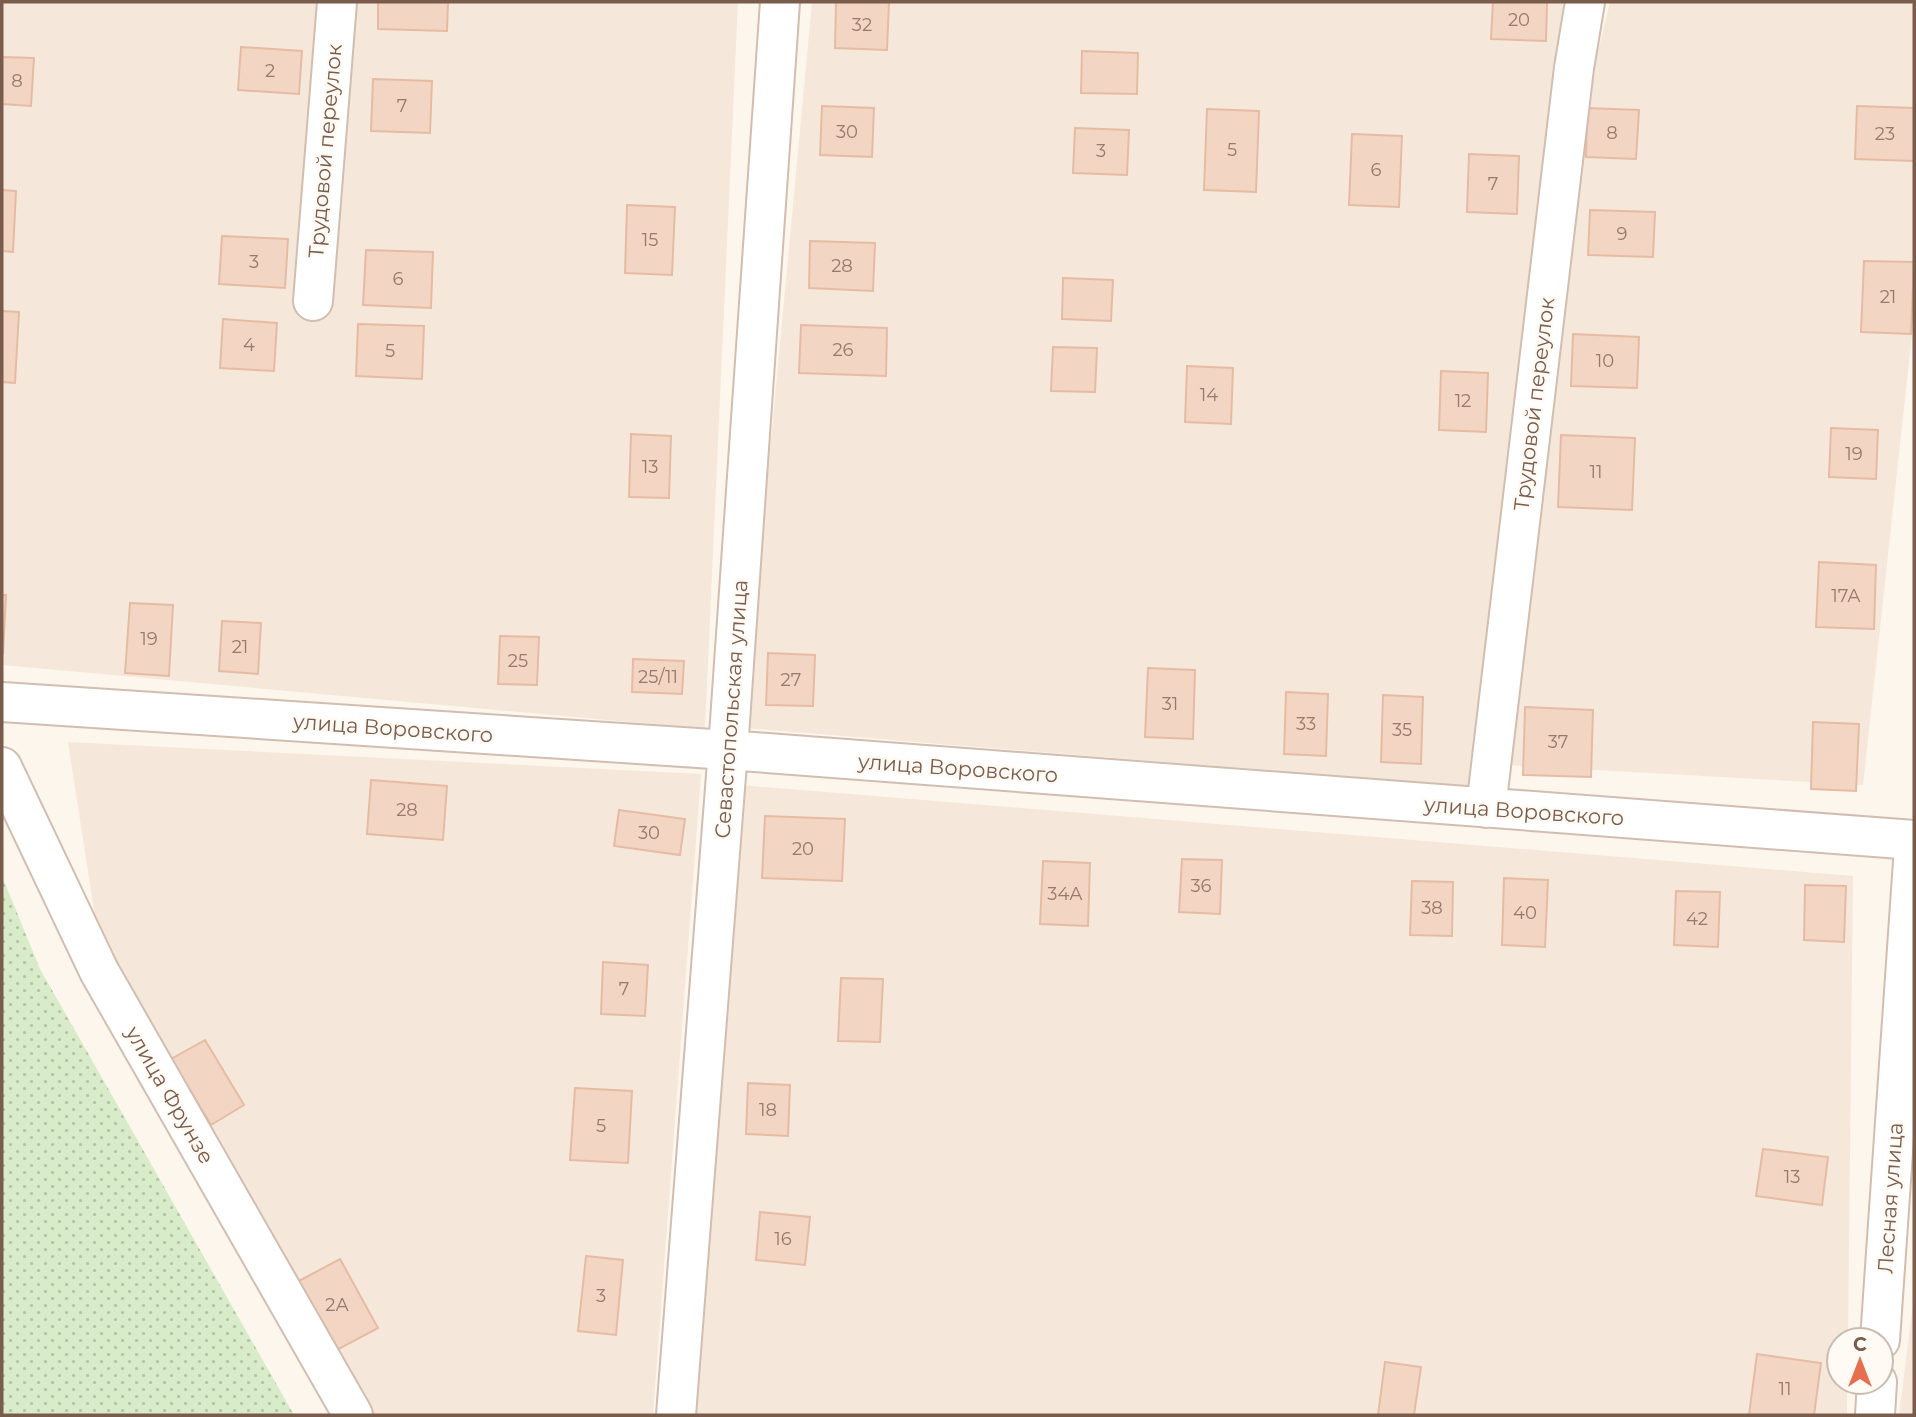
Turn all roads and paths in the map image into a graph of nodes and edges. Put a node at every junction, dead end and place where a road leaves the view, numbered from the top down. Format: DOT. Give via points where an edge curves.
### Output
graph roads {
  1 [pos="337,2"];
  2 [pos="780,2"];
  3 [pos="1585,2"];
  4 [pos="313,301"];
  5 [pos="2,702"];
  6 [pos="728,750"];
  7 [pos="2,767"];
  8 [pos="1486,808"];
  9 [pos="1914,840"];
  10 [pos="1914,848"];
  11 [pos="1881,1326"];
  12 [pos="1876,1396"];
  13 [pos="353,1415"];
  14 [pos="676,1415"];
  15 [pos="1875,1415"];
  1 -- 4 [label="street, Трудовой переулок"];
  2 -- 6 [label="street, Севастопольская улица"];
  3 -- 8 [label="street, Трудовой переулок"];
  5 -- 6 [label="street, улица Воровского"];
  6 -- 8 [label="street, улица Воровского"];
  6 -- 14 [label="street, Севастопольская улица"];
  7 -- 13 [label="street, улица Фрунзе" via="99,971"];
  8 -- 9 [label="street, улица Воровского"];
  10 -- 11 [label="street, Лесная улица"];
  12 -- 15 [label="street"];
}
